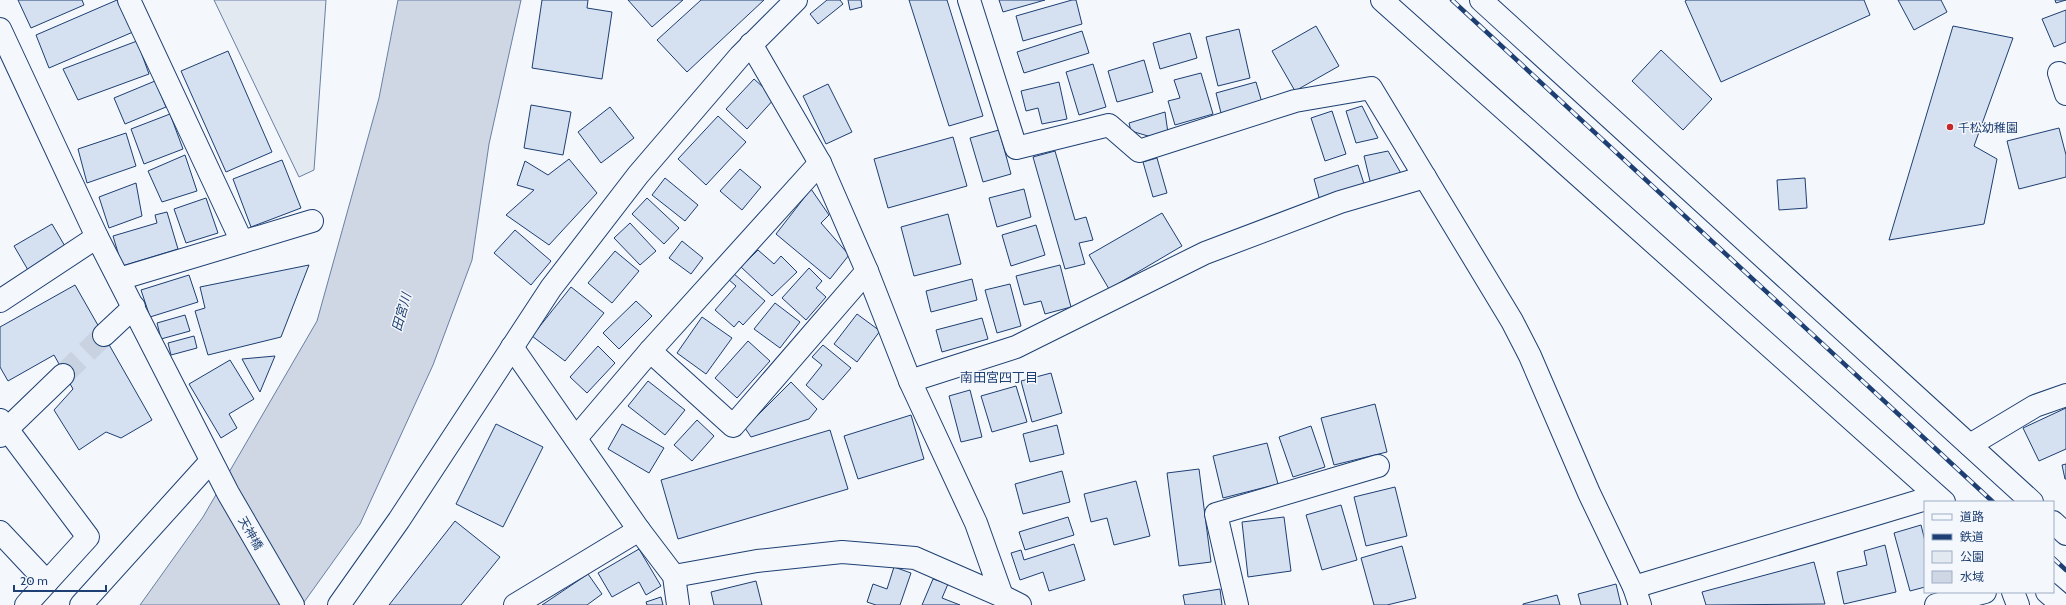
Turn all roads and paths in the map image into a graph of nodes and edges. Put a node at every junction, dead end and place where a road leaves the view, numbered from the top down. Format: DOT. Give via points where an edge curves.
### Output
graph roads {
  1 [pos="129,0"];
  2 [pos="796,0"];
  3 [pos="969,0"];
  4 [pos="1382,0"];
  5 [pos="1480,0"];
  6 [pos="0,30"];
  7 [pos="752,44"];
  8 [pos="2059,73"];
  9 [pos="2066,94"];
  10 [pos="820,163"];
  11 [pos="1425,177"];
  12 [pos="312,221"];
  13 [pos="97,237"];
  14 [pos="242,242"];
  15 [pos="867,270"];
  16 [pos="119,280"];
  17 [pos="0,301"];
  18 [pos="134,307"];
  19 [pos="104,335"];
  20 [pos="512,347"];
  21 [pos="650,351"];
  22 [pos="64,375"];
  23 [pos="910,381"];
  24 [pos="2066,395"];
  25 [pos="2,429"];
  26 [pos="576,438"];
  27 [pos="1970,445"];
  28 [pos="211,460"];
  29 [pos="1378,466"];
  30 [pos="1940,499"];
  31 [pos="2031,501"];
  32 [pos="1924,504"];
  33 [pos="2054,523"];
  34 [pos="640,530"];
  35 [pos="0,532"];
  36 [pos="2066,534"];
  37 [pos="674,576"];
  38 [pos="47,582"];
  39 [pos="1981,593"];
  40 [pos="2012,593"];
  41 [pos="2049,593"];
  42 [pos="1637,596"];
  43 [pos="1011,600"];
  44 [pos="26,605"];
  45 [pos="81,605"];
  46 [pos="293,605"];
  47 [pos="339,605"];
  48 [pos="515,605"];
  49 [pos="678,605"];
  50 [pos="1237,605"];
  51 [pos="1936,605"];
  52 [pos="2018,605"];
  53 [pos="2062,605"];
  1 -- 14 [label="street"];
  2 -- 7 [label="street"];
  3 -- 11 [label="street" via="1016,148 1109,125 1139,151 1295,101 1371,88"];
  4 -- 30 [label="street"];
  5 -- 27 [label="street"];
  6 -- 13 [label="street, 天神橋"];
  7 -- 10 [label="street"];
  7 -- 20 [label="street" via="638,175 551,288"];
  8 -- 9 [label="street"];
  10 -- 15 [label="street"];
  10 -- 21 [label="street"];
  11 -- 23 [label="street" via="1340,202 1206,253 1016,347"];
  11 -- 42 [label="street" via="1512,321 1530,356"];
  12 -- 14 [label="street"];
  13 -- 16 [label="street, 天神橋"];
  13 -- 17 [label="street"];
  14 -- 16 [label="street"];
  15 -- 21 [label="street" via="732,426"];
  15 -- 23 [label="street"];
  16 -- 18 [label="street, 天神橋"];
  18 -- 19 [label="street"];
  18 -- 28 [label="street, 天神橋"];
  20 -- 26 [label="street"];
  20 -- 47 [label="street" via="399,520"];
  21 -- 26 [label="street"];
  22 -- 25 [label="street"];
  23 -- 43 [label="street"];
  24 -- 27 [label="street" via="2035,406"];
  25 -- 38 [label="street" via="88,537"];
  26 -- 34 [label="street"];
  27 -- 31 [label="street"];
  28 -- 45 [label="street"];
  28 -- 46 [label="street, 天神橋"];
  29 -- 50 [label="street" via="1216,514"];
  32 -- 42 [label="street"];
  33 -- 36 [label="street"];
  34 -- 37 [label="street"];
  34 -- 48 [label="street"];
  35 -- 38 [label="street"];
  37 -- 43 [label="street" via="757,561 842,552 915,558"];
  37 -- 49 [label="street"];
  38 -- 44 [label="street"];
  39 -- 51 [label="street"];
  40 -- 52 [label="street"];
  41 -- 53 [label="street"];
}
